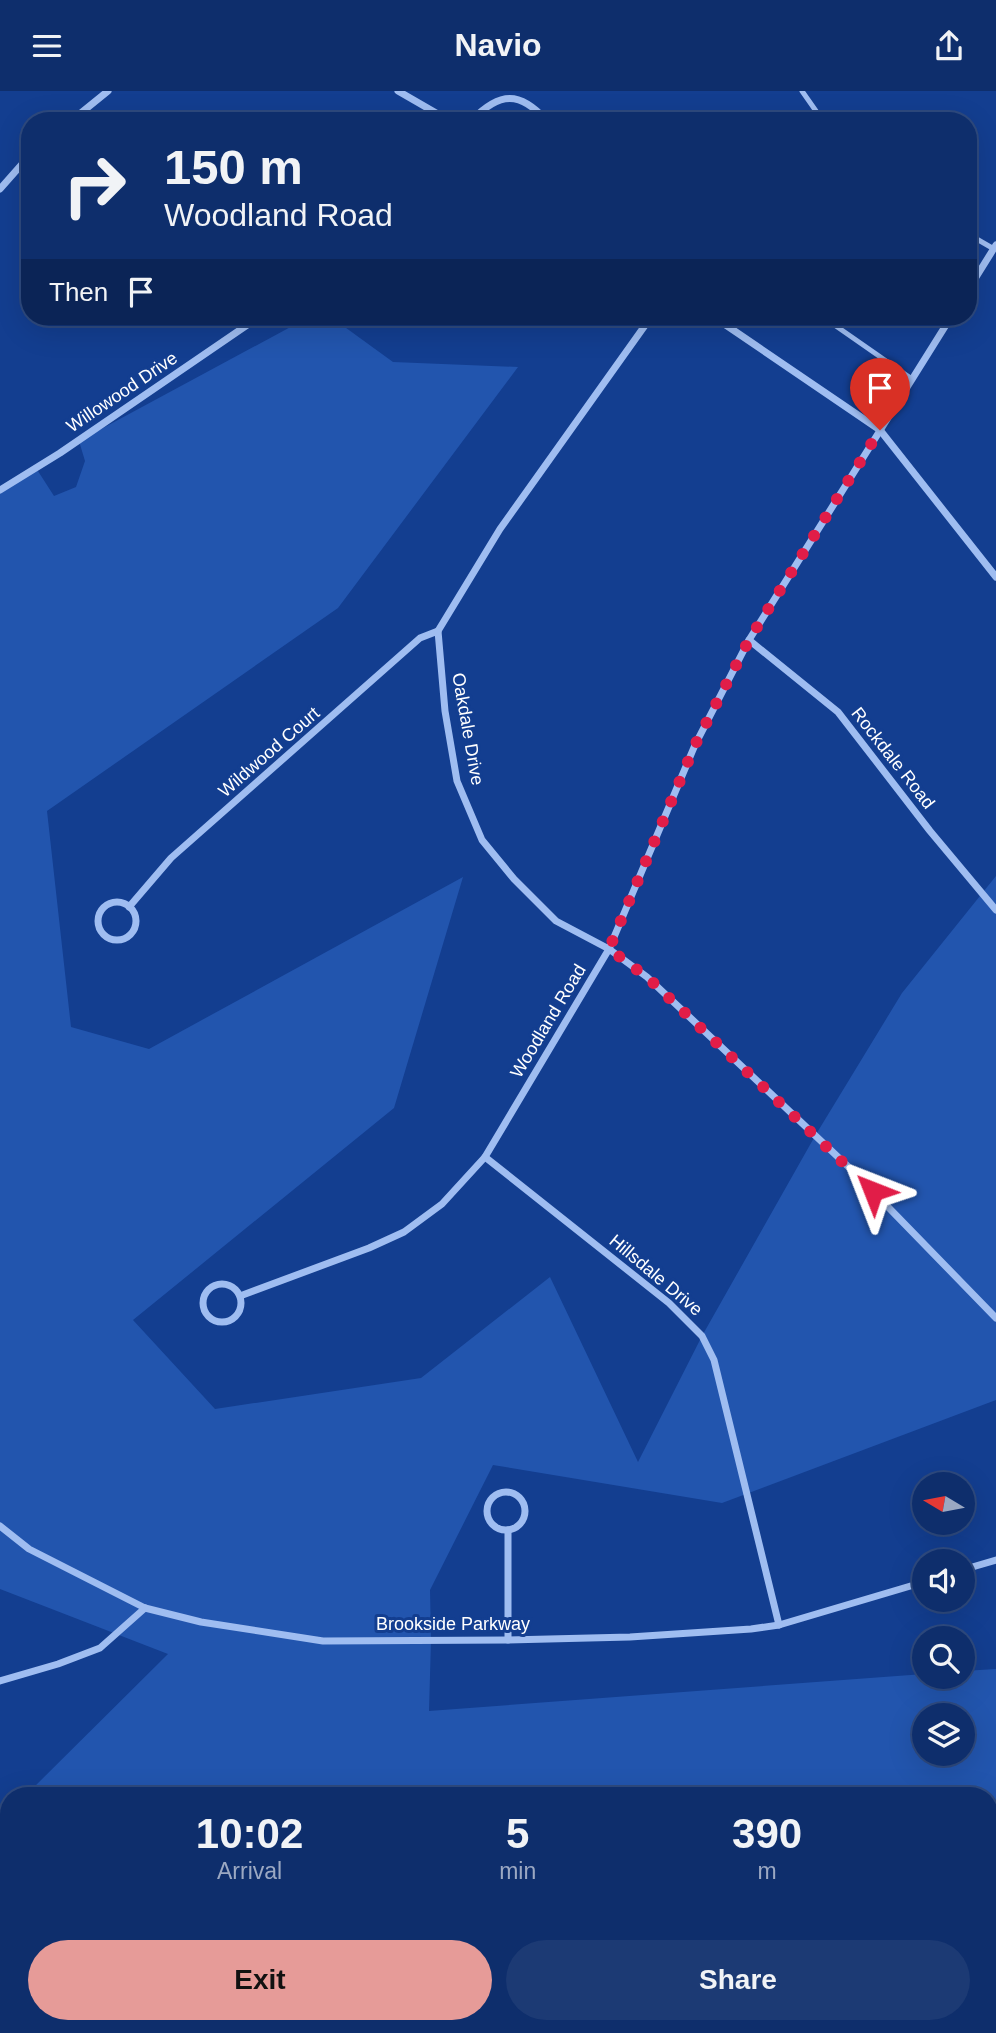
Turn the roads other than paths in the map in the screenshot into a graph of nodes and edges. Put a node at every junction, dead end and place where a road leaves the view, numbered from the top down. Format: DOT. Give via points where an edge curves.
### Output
graph roads {
  1 [pos="108,91"];
  2 [pos="398,91"];
  3 [pos="802,91"];
  4 [pos="83,112"];
  5 [pos="434,112"];
  6 [pos="480,112"];
  7 [pos="539,112"];
  8 [pos="817,112"];
  9 [pos="21,165"];
  10 [pos="0,189"];
  11 [pos="977,238"];
  12 [pos="995,247"];
  13 [pos="977,276"];
  14 [pos="246,326"];
  15 [pos="645,326"];
  16 [pos="727,326"];
  17 [pos="836,326"];
  18 [pos="945,326"];
  19 [pos="912,379"];
  20 [pos="880,430"];
  21 [pos="0,490"];
  22 [pos="996,577"];
  23 [pos="438,631"];
  24 [pos="749,640"];
  25 [pos="129,907"];
  26 [pos="996,910"];
  27 [pos="609,949"];
  28 [pos="485,1157"];
  29 [pos="240,1296"];
  30 [pos="996,1318"];
  31 [pos="0,1526"];
  32 [pos="508,1530"];
  33 [pos="996,1560"];
  34 [pos="975,1566"];
  35 [pos="912,1586"];
  36 [pos="145,1608"];
  37 [pos="779,1625"];
  38 [pos="508,1640"];
  39 [pos="0,1681"];
  1 -- 4 [label="street"];
  2 -- 5 [label="street"];
  3 -- 8 [label="lane"];
  6 -- 7 [label="street" via="493,99 510,93 526,97"];
  9 -- 10 [label="street"];
  11 -- 12 [label="lane"];
  12 -- 13 [label="street"];
  14 -- 21 [label="street, Willowood Drive"];
  15 -- 23 [label="street" via="500,529"];
  16 -- 20 [label="street"];
  17 -- 19 [label="lane"];
  18 -- 19 [label="street, Woodland Road"];
  19 -- 20 [label="street, Woodland Road"];
  20 -- 22 [label="street"];
  20 -- 24 [label="street, Woodland Road"];
  23 -- 25 [label="street, Wildwood Court" via="420,638 171,858"];
  23 -- 27 [label="street, Oakdale Drive" via="457,781 482,840 556,921"];
  24 -- 26 [label="street, Rockdale Road" via="838,712"];
  24 -- 27 [label="street, Woodland Road" via="695,745"];
  25 -- 25 [label="street" via="135,917 130,934 113,940 103,933 98,922 106,905 118,902"];
  27 -- 28 [label="street, Woodland Road"];
  27 -- 30 [label="street, Oakdale Drive" via="647,977 855,1173"];
  28 -- 29 [label="street, Woodland Road" via="442,1204 404,1232"];
  28 -- 37 [label="street, Hillsdale Drive" via="669,1303 702,1336 714,1360"];
  29 -- 29 [label="street" via="239,1312 230,1321 217,1322 204,1309 204,1297 217,1285 229,1285"];
  31 -- 36 [label="street, Brookside Parkway" via="29,1549"];
  32 -- 32 [label="street" via="493,1525 487,1514 489,1502 504,1492 521,1499 526,1511 522,1523"];
  32 -- 38 [label="street"];
  33 -- 34 [label="street"];
  35 -- 37 [label="street, Brookside Parkway"];
  36 -- 38 [label="street, Brookside Parkway" via="201,1622 323,1641"];
  36 -- 39 [label="street" via="100,1648"];
  37 -- 38 [label="street, Brookside Parkway" via="630,1637"];
}
